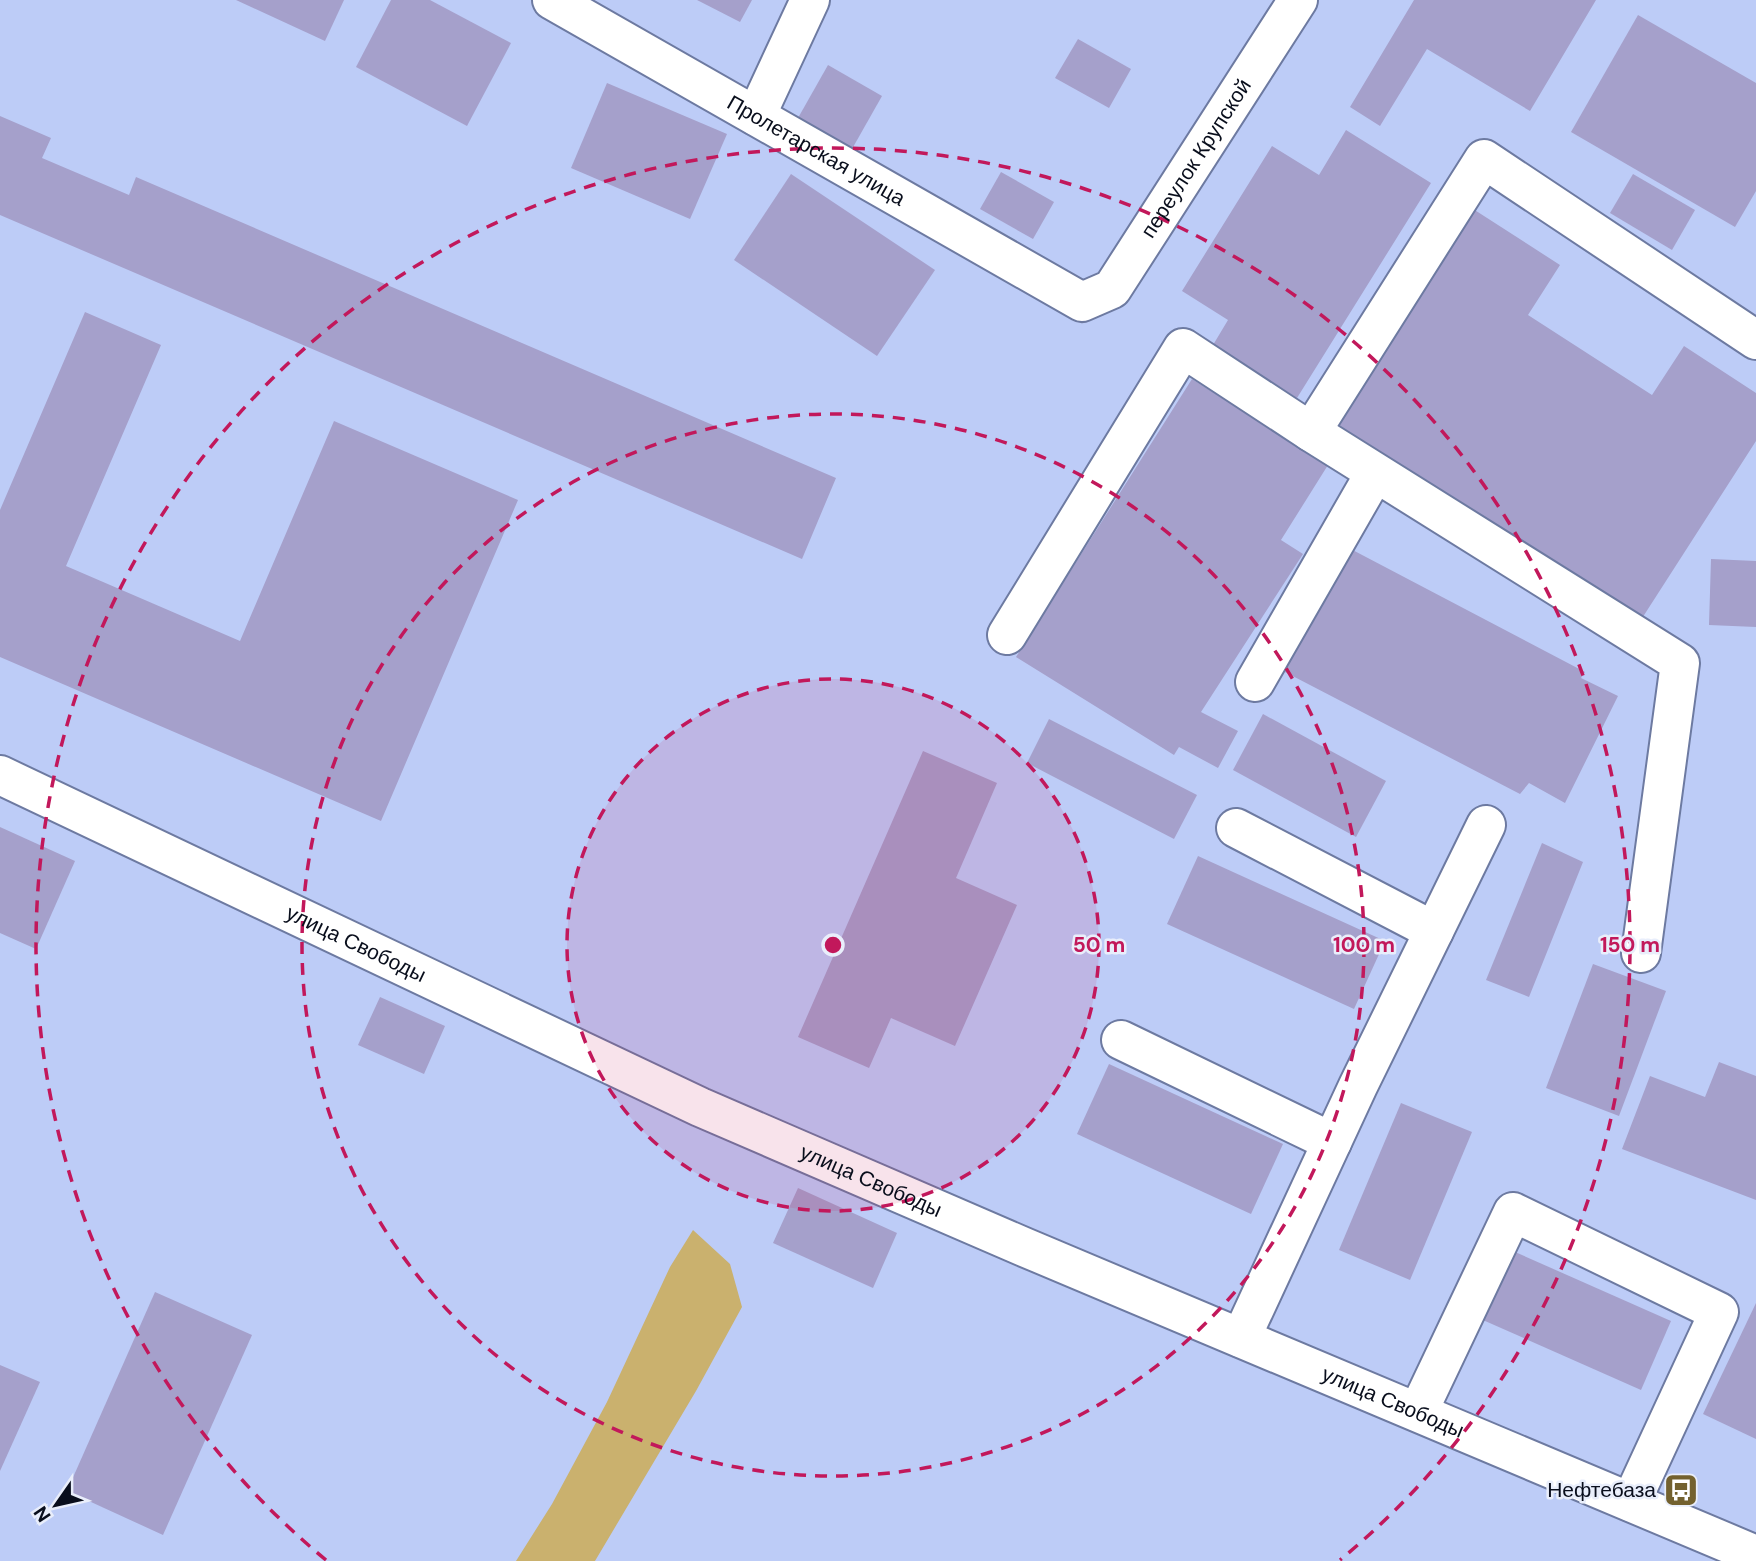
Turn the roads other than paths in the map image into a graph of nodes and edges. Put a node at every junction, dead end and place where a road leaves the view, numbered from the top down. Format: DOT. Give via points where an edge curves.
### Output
graph roads {
  1 [pos="552,0"];
  2 [pos="810,0"];
  3 [pos="1298,0"];
  4 [pos="756,116"];
  5 [pos="1082,302"];
  6 [pos="1754,334"];
  7 [pos="1311,432"];
  8 [pos="1375,473"];
  9 [pos="1007,635"];
  10 [pos="1255,682"];
  11 [pos="0,775"];
  12 [pos="1486,825"];
  13 [pos="1236,828"];
  14 [pos="1434,931"];
  15 [pos="1641,953"];
  16 [pos="1121,1040"];
  17 [pos="1332,1142"];
  18 [pos="1241,1338"];
  19 [pos="1418,1412"];
  20 [pos="1632,1502"];
  21 [pos="1756,1555"];
  1 -- 4 [label="main road, Пролетарская улица"];
  2 -- 4 [label="main road"];
  3 -- 5 [label="main road, переулок Крупской" via="1112,289"];
  4 -- 5 [label="main road, Пролетарская улица"];
  6 -- 7 [label="main road" via="1484,159"];
  7 -- 8 [label="main road"];
  7 -- 9 [label="main road" via="1184,348"];
  8 -- 10 [label="main road"];
  8 -- 15 [label="main road" via="1680,663"];
  11 -- 18 [label="main road, улица Свободы" via="700,1107"];
  12 -- 14 [label="main road"];
  13 -- 14 [label="main road"];
  14 -- 17 [label="main road"];
  16 -- 17 [label="main road"];
  17 -- 18 [label="main road"];
  18 -- 19 [label="main road, улица Свободы"];
  19 -- 20 [label="main road, улица Свободы"];
  19 -- 20 [label="main road" via="1513,1212 1719,1312"];
  20 -- 21 [label="main road, улица Свободы"];
}
